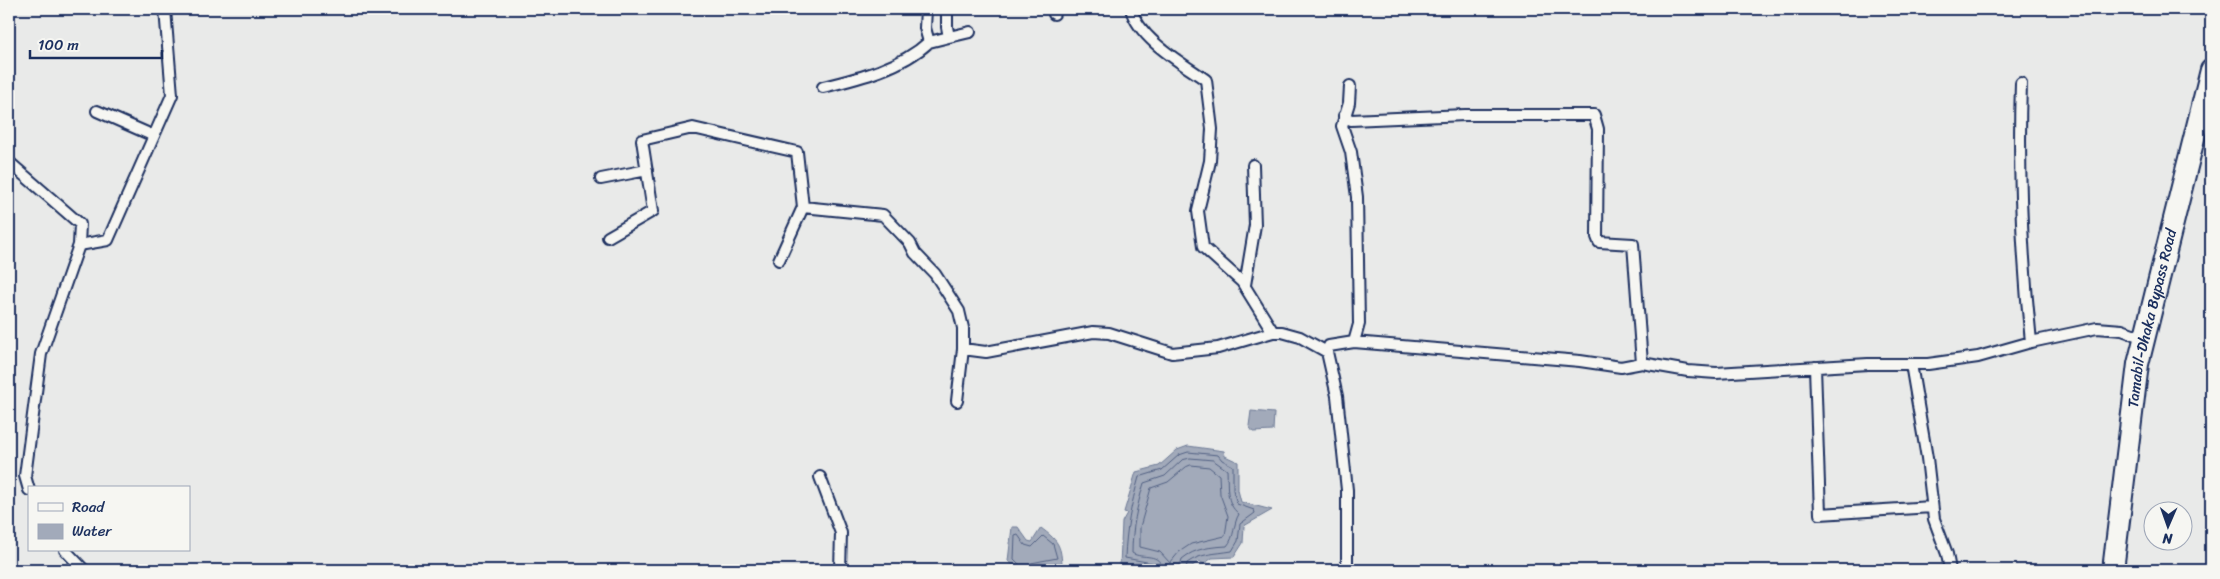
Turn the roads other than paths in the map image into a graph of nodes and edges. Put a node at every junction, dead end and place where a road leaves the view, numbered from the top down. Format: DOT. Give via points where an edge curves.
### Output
graph roads {
  1 [pos="165,9"];
  2 [pos="926,9"];
  3 [pos="947,9"];
  4 [pos="1132,9"];
  5 [pos="970,32"];
  6 [pos="949,37"];
  7 [pos="929,42"];
  8 [pos="2211,70"];
  9 [pos="2020,83"];
  10 [pos="1350,86"];
  11 [pos="823,87"];
  12 [pos="97,111"];
  13 [pos="1344,116"];
  14 [pos="154,136"];
  15 [pos="9,162"];
  16 [pos="1253,165"];
  17 [pos="647,170"];
  18 [pos="601,179"];
  19 [pos="803,206"];
  20 [pos="608,236"];
  21 [pos="79,245"];
  22 [pos="779,260"];
  23 [pos="1245,285"];
  24 [pos="1273,332"];
  25 [pos="2144,338"];
  26 [pos="1354,342"];
  27 [pos="2031,342"];
  28 [pos="963,348"];
  29 [pos="1327,352"];
  30 [pos="1642,363"];
  31 [pos="1911,364"];
  32 [pos="1815,367"];
  33 [pos="957,401"];
  34 [pos="820,477"];
  35 [pos="28,486"];
  36 [pos="1932,507"];
  37 [pos="67,552"];
  38 [pos="84,570"];
  39 [pos="840,570"];
  40 [pos="1347,570"];
  41 [pos="1950,570"];
  42 [pos="2113,570"];
  1 -- 14 [label="street" via="172,95"];
  2 -- 7 [label="street" via="925,28"];
  3 -- 6 [label="street"];
  4 -- 23 [label="street" via="1134,20 1163,50 1206,80 1212,129 1210,161 1198,211 1203,247"];
  5 -- 6 [label="street"];
  6 -- 7 [label="street"];
  7 -- 11 [label="street" via="913,56 857,79"];
  8 -- 25 [label="highway, Tamabil-Dhaka Bypass Road"];
  9 -- 27 [label="street" via="2024,273"];
  10 -- 13 [label="street"];
  12 -- 14 [label="street"];
  13 -- 26 [label="street" via="1342,126 1351,152 1357,197 1359,324"];
  13 -- 30 [label="street" via="1351,120 1466,115 1594,115 1598,120 1597,237 1598,242 1633,244"];
  14 -- 21 [label="street" via="108,240"];
  15 -- 21 [label="street" via="80,224"];
  16 -- 23 [label="street" via="1256,225"];
  17 -- 18 [label="street"];
  17 -- 19 [label="street" via="642,140 693,128 797,152"];
  17 -- 20 [label="street" via="653,211"];
  19 -- 22 [label="street"];
  19 -- 28 [label="street" via="883,215 910,243 959,311"];
  21 -- 35 [label="street" via="41,354 25,476"];
  23 -- 24 [label="street"];
  24 -- 28 [label="street" via="1218,348 1172,354 1109,333 1092,332 986,352"];
  24 -- 29 [label="street" via="1300,337"];
  25 -- 27 [label="street" via="2122,330 2097,328"];
  25 -- 42 [label="highway, Tamabil-Dhaka Bypass Road" via="2136,374"];
  26 -- 29 [label="street" via="1329,346"];
  26 -- 30 [label="street" via="1621,367"];
  27 -- 31 [label="street" via="1978,357"];
  28 -- 33 [label="street"];
  29 -- 40 [label="street" via="1337,396 1347,490"];
  30 -- 32 [label="street" via="1716,373"];
  31 -- 32 [label="street"];
  31 -- 36 [label="street"];
  32 -- 36 [label="street" via="1820,514"];
  34 -- 39 [label="street" via="841,533"];
  36 -- 41 [label="street"];
  37 -- 38 [label="street"];
}
